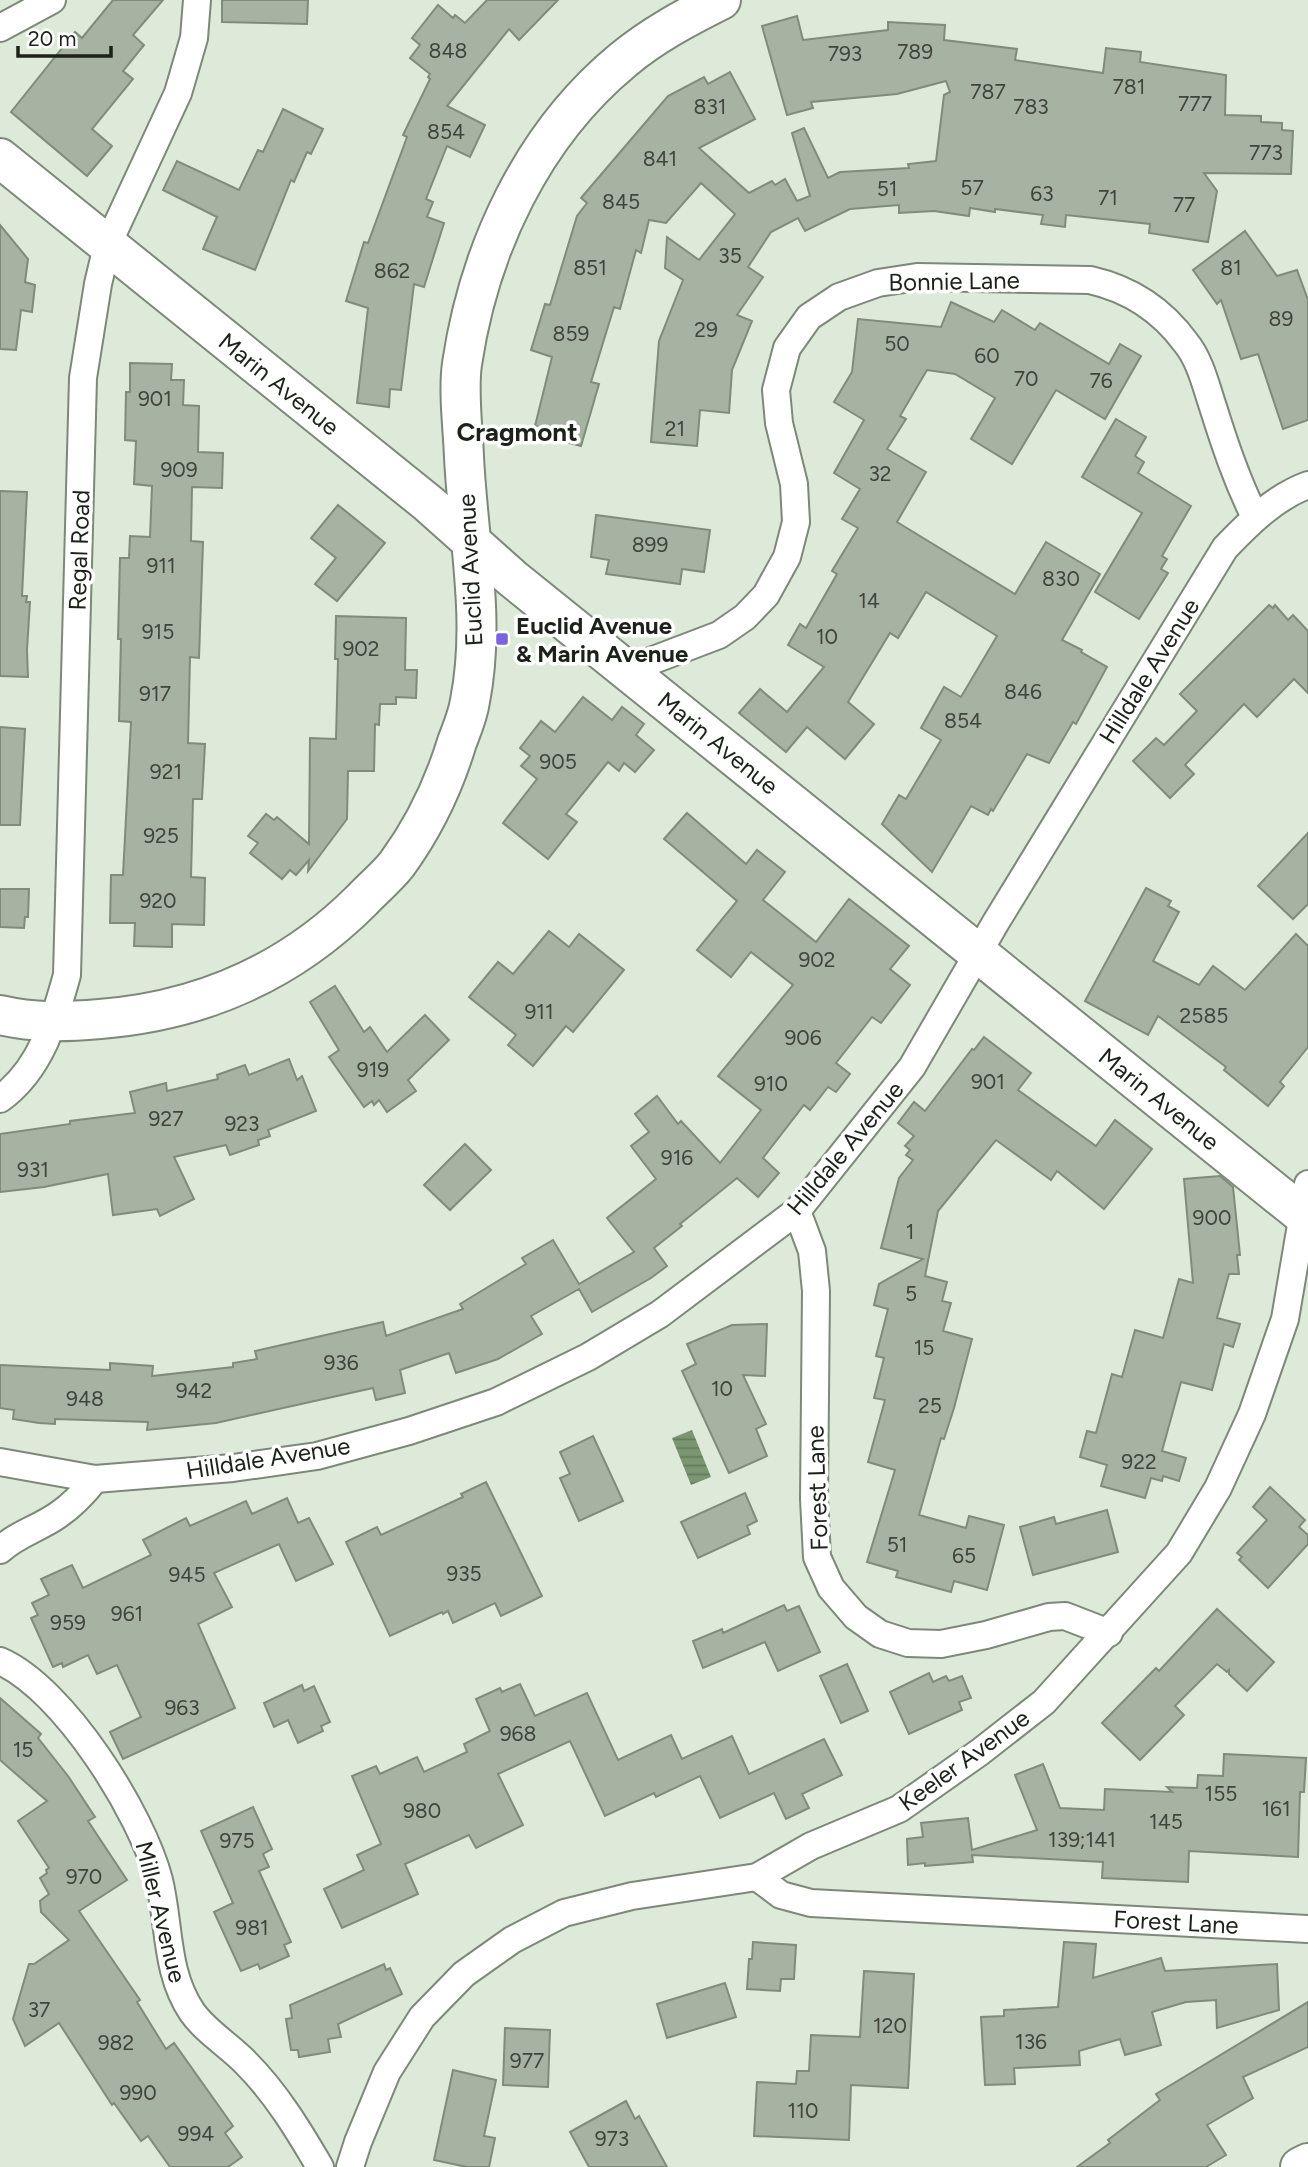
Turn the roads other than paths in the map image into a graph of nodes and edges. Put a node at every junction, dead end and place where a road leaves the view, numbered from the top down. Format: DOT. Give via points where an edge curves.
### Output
graph roads {
  1 [pos="52,0"];
  2 [pos="197,0"];
  3 [pos="721,0"];
  4 [pos="0,28"];
  5 [pos="0,158"];
  6 [pos="107,246"];
  7 [pos="1308,485"];
  8 [pos="1255,517"];
  9 [pos="471,541"];
  10 [pos="627,670"];
  11 [pos="977,953"];
  12 [pos="0,1015"];
  13 [pos="53,1023"];
  14 [pos="0,1099"];
  15 [pos="1306,1206"];
  16 [pos="797,1211"];
  17 [pos="0,1462"];
  18 [pos="95,1479"];
  19 [pos="0,1550"];
  20 [pos="1109,1633"];
  21 [pos="0,1661"];
  22 [pos="757,1877"];
  23 [pos="1308,1929"];
  24 [pos="1308,2163"];
  25 [pos="320,2167"];
  26 [pos="350,2167"];
  27 [pos="1300,2167"];
  1 -- 4 [label="street"];
  2 -- 6 [label="street, Regal Road" via="194,38 178,93"];
  3 -- 9 [label="street, Euclid Avenue" via="675,23 622,60 567,116 515,195 478,286 461,368"];
  5 -- 6 [label="street, Marin Avenue"];
  6 -- 9 [label="street, Marin Avenue"];
  6 -- 13 [label="street, Regal Road" via="83,378 66,975"];
  7 -- 8 [label="street, Hilldale Avenue"];
  8 -- 10 [label="street, Bonnie Lane" via="1188,344 1136,296 1090,280 917,277 878,282 839,297 809,317 787,348 776,390 794,484 796,522 787,557 766,594 719,635"];
  8 -- 11 [label="street, Hilldale Avenue" via="1218,558"];
  9 -- 10 [label="street, Marin Avenue"];
  9 -- 13 [label="street, Euclid Avenue" via="477,632 470,702 427,817 395,867 340,922 256,979 182,1007"];
  10 -- 11 [label="street, Marin Avenue"];
  11 -- 15 [label="street, Marin Avenue"];
  11 -- 16 [label="street, Hilldale Avenue" via="912,1067"];
  12 -- 13 [label="street, Euclid Avenue"];
  13 -- 14 [label="street, Regal Road" via="37,1058"];
  15 -- 20 [label="street, Keeler Avenue" via="1285,1319 1252,1414 1219,1488 1179,1553"];
  16 -- 18 [label="street, Hilldale Avenue" via="660,1314 588,1357 496,1402 410,1432 317,1456"];
  16 -- 20 [label="street, Forest Lane" via="812,1251 816,1291 814,1499 817,1557 831,1588 856,1617 880,1633 908,1643 941,1644 1065,1616"];
  17 -- 18 [label="street, Hilldale Avenue"];
  18 -- 19 [label="street" via="57,1516"];
  20 -- 22 [label="street, Keeler Avenue" via="1044,1702 981,1752 899,1808 811,1846"];
  21 -- 25 [label="street, Miller Avenue" via="57,1704 135,1816 159,1881 178,1985 193,2013 270,2089"];
  22 -- 23 [label="street, Forest Lane" via="781,1895 811,1903"];
  22 -- 26 [label="street, Keeler Avenue" via="632,1896 564,1913 512,1940 464,1974 422,2017 387,2072"];
  24 -- 27 [label="street"];
}
